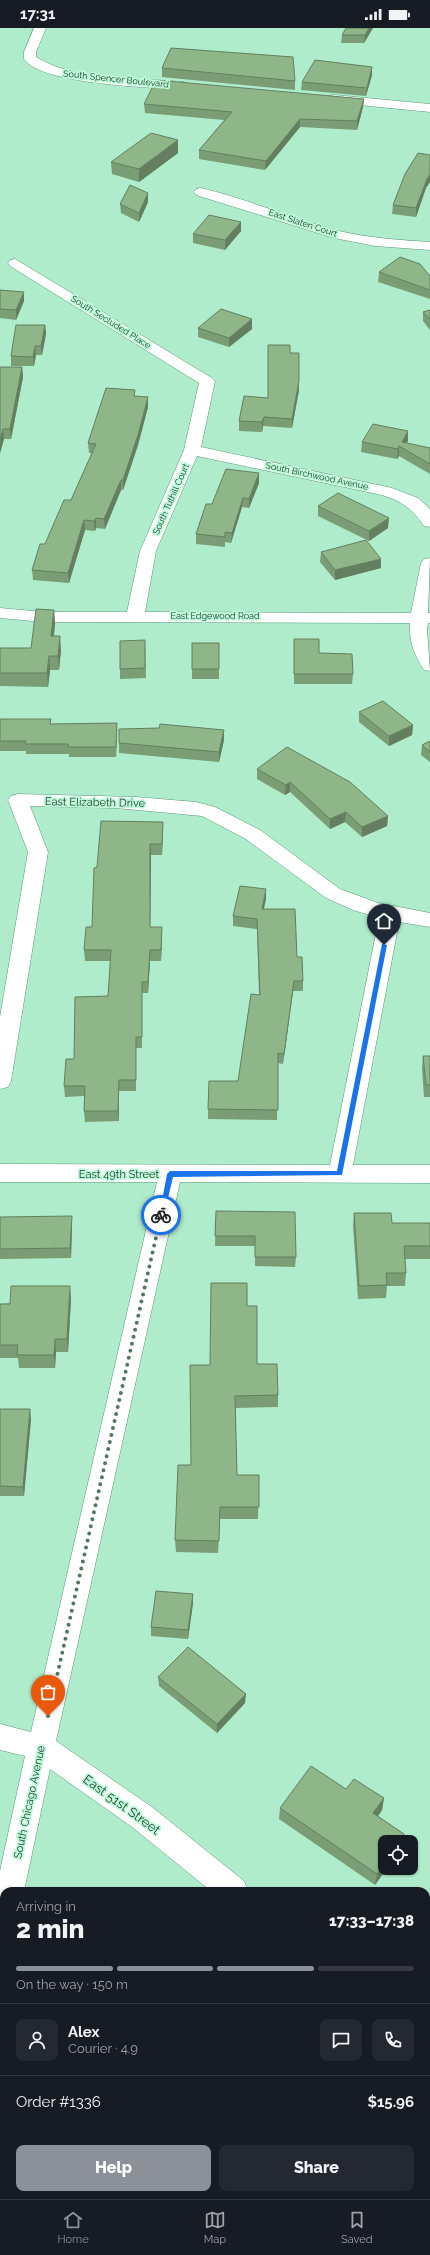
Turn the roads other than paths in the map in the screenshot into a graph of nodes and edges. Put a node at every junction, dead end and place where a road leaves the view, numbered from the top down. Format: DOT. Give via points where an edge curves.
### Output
graph roads {
  1 [pos="40,28"];
  2 [pos="195,87"];
  3 [pos="320,98"];
  4 [pos="430,108"];
  5 [pos="201,192"];
  6 [pos="430,246"];
  7 [pos="15,263"];
  8 [pos="207,382"];
  9 [pos="192,450"];
  10 [pos="430,522"];
  11 [pos="430,563"];
  12 [pos="0,612"];
  13 [pos="135,616"];
  14 [pos="425,618"];
  15 [pos="430,666"];
  16 [pos="390,915"];
  17 [pos="430,920"];
  18 [pos="0,1081"];
  19 [pos="0,1173"];
  20 [pos="340,1173"];
  21 [pos="170,1174"];
  22 [pos="430,1174"];
  23 [pos="0,1737"];
  24 [pos="41,1747"];
  25 [pos="11,1887"];
  26 [pos="229,1887"];
  1 -- 2 [label="street, South Spencer Boulevard" via="30,52 30,59 54,72"];
  3 -- 4 [label="street"];
  5 -- 6 [label="street, East Slaten Court" via="251,205 322,231 372,242"];
  7 -- 8 [label="street, South Secluded Place"];
  8 -- 9 [label="street, South Tuthill Court"];
  9 -- 10 [label="street, South Birchwood Avenue" via="386,491 408,498 418,505"];
  9 -- 13 [label="street, South Tuthill Court" via="148,551"];
  11 -- 14 [label="street"];
  12 -- 13 [label="street, East Edgewood Road" via="44,617"];
  13 -- 14 [label="street, East Edgewood Road"];
  14 -- 15 [label="street" via="419,635 422,651"];
  16 -- 17 [label="street, East Elizabeth Drive"];
  16 -- 18 [label="street, East Elizabeth Drive" via="323,887 262,839 234,822 207,811 148,803 18,800 38,852"];
  16 -- 20 [label="street"];
  19 -- 21 [label="street, East 49th Street"];
  20 -- 21 [label="street, East 49th Street"];
  20 -- 22 [label="street, East 49th Street"];
  21 -- 24 [label="street, South Chicago Avenue"];
  23 -- 24 [label="street, East 51st Street"];
  24 -- 25 [label="street, South Chicago Avenue"];
  24 -- 26 [label="street, East 51st Street" via="142,1817"];
}
